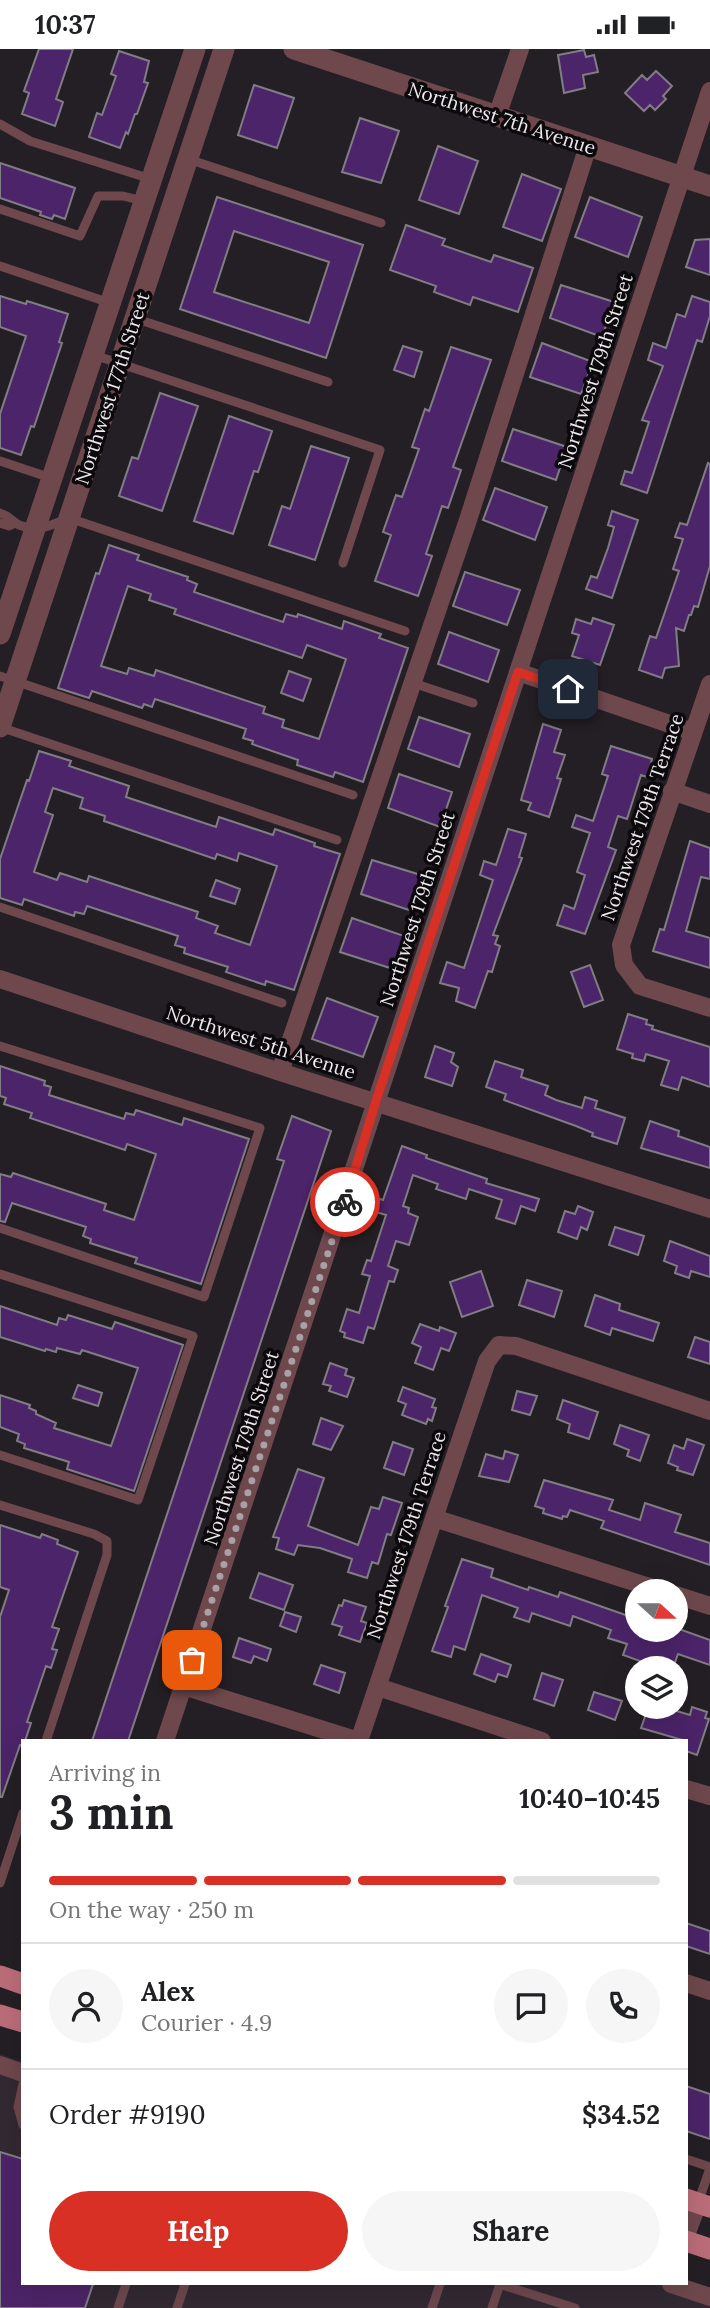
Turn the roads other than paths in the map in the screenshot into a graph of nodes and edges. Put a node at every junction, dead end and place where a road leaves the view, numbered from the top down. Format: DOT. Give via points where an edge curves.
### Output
graph roads {
  1 [pos="195,49"];
  2 [pos="224,49"];
  3 [pos="520,49"];
  4 [pos="306,51"];
  5 [pos="185,59"];
  6 [pos="710,91"];
  7 [pos="497,116"];
  8 [pos="0,124"];
  9 [pos="587,146"];
  10 [pos="188,159"];
  11 [pos="682,177"];
  12 [pos="151,180"];
  13 [pos="710,186"];
  14 [pos="134,199"];
  15 [pos="0,209"];
  16 [pos="381,223"];
  17 [pos="0,266"];
  18 [pos="110,303"];
  19 [pos="135,318"];
  20 [pos="93,354"];
  21 [pos="120,363"];
  22 [pos="328,382"];
  23 [pos="0,461"];
  24 [pos="51,478"];
  25 [pos="0,513"];
  26 [pos="69,519"];
  27 [pos="0,523"];
  28 [pos="25,527"];
  29 [pos="344,563"];
  30 [pos="405,631"];
  31 [pos="0,634"];
  32 [pos="518,672"];
  33 [pos="8,679"];
  34 [pos="413,683"];
  35 [pos="710,684"];
  36 [pos="473,703"];
  37 [pos="0,727"];
  38 [pos="693,732"];
  39 [pos="672,791"];
  40 [pos="353,795"];
  41 [pos="710,804"];
  42 [pos="337,840"];
  43 [pos="0,907"];
  44 [pos="0,979"];
  45 [pos="282,1003"];
  46 [pos="710,1008"];
  47 [pos="0,1046"];
  48 [pos="280,1072"];
  49 [pos="376,1101"];
  50 [pos="710,1209"];
  51 [pos="0,1228"];
  52 [pos="0,1274"];
  53 [pos="710,1411"];
  54 [pos="0,1455"];
  55 [pos="0,1505"];
  56 [pos="434,1518"];
  57 [pos="625,1579"];
  58 [pos="688,1599"];
  59 [pos="710,1606"];
  60 [pos="183,1686"];
  61 [pos="378,1687"];
  62 [pos="47,1739"];
  63 [pos="166,1739"];
  64 [pos="353,1739"];
  65 [pos="360,1739"];
  66 [pos="536,1739"];
  67 [pos="688,1790"];
  68 [pos="710,1796"];
  69 [pos="21,1819"];
  70 [pos="0,1883"];
  71 [pos="0,1976"];
  72 [pos="21,1983"];
  73 [pos="688,1984"];
  74 [pos="710,1991"];
  75 [pos="0,2015"];
  76 [pos="21,2021"];
  77 [pos="0,2065"];
  78 [pos="21,2072"];
  79 [pos="21,2093"];
  80 [pos="21,2118"];
  81 [pos="688,2160"];
  82 [pos="710,2168"];
  83 [pos="698,2203"];
  84 [pos="688,2230"];
  85 [pos="688,2242"];
  86 [pos="710,2249"];
  87 [pos="126,2285"];
  88 [pos="185,2285"];
  89 [pos="440,2285"];
  90 [pos="499,2285"];
  91 [pos="502,2285"];
  92 [pos="674,2285"];
  93 [pos="710,2297"];
  94 [pos="118,2308"];
  95 [pos="177,2308"];
  96 [pos="432,2308"];
  97 [pos="492,2308"];
  98 [pos="575,2308"];
  1 -- 5 [label="street, Northwest 177th Street"];
  2 -- 10 [label="street, Northwest 177th Street"];
  3 -- 7 [label="street"];
  4 -- 7 [label="street, Northwest 7th Avenue"];
  5 -- 12 [label="street, Northwest 177th Street"];
  6 -- 11 [label="street, Northwest 179th Street"];
  7 -- 9 [label="street, Northwest 7th Avenue"];
  8 -- 12 [label="lane" via="30,141"];
  9 -- 11 [label="street, Northwest 7th Avenue"];
  9 -- 34 [label="street"];
  10 -- 16 [label="lane"];
  10 -- 19 [label="street, Northwest 177th Street"];
  11 -- 13 [label="street, Northwest 7th Avenue"];
  11 -- 32 [label="street, Northwest 179th Street"];
  12 -- 14 [label="street, Northwest 177th Street"];
  14 -- 15 [label="lane" via="98,196 80,236"];
  14 -- 18 [label="street, Northwest 177th Street"];
  17 -- 18 [label="lane"];
  18 -- 19 [label="street"];
  18 -- 20 [label="street, Northwest 177th Street"];
  19 -- 21 [label="street, Northwest 177th Street"];
  19 -- 22 [label="lane"];
  20 -- 21 [label="lane"];
  20 -- 24 [label="street, Northwest 177th Street"];
  21 -- 26 [label="street, Northwest 177th Street"];
  21 -- 29 [label="lane" via="380,450"];
  23 -- 24 [label="lane"];
  24 -- 28 [label="street, Northwest 177th Street"];
  25 -- 28 [label="lane"];
  26 -- 28 [label="lane"];
  26 -- 30 [label="lane"];
  26 -- 33 [label="street, Northwest 177th Street"];
  27 -- 28 [label="lane"];
  28 -- 31 [label="street, Northwest 177th Street"];
  32 -- 38 [label="street"];
  32 -- 49 [label="street, Northwest 179th Street"];
  33 -- 37 [label="street, Northwest 177th Street"];
  33 -- 40 [label="lane"];
  34 -- 36 [label="lane"];
  34 -- 48 [label="street"];
  35 -- 38 [label="street, Northwest 179th Terrace"];
  37 -- 42 [label="lane"];
  38 -- 39 [label="street, Northwest 179th Terrace"];
  39 -- 41 [label="street"];
  39 -- 46 [label="street, Northwest 179th Terrace" via="621,945 624,965 640,986"];
  43 -- 45 [label="lane"];
  44 -- 48 [label="street, Northwest 5th Avenue"];
  47 -- 51 [label="lane" via="260,1128 204,1297"];
  48 -- 49 [label="street, Northwest 5th Avenue"];
  49 -- 50 [label="street, Northwest 5th Avenue"];
  49 -- 60 [label="street, Northwest 179th Street"];
  52 -- 54 [label="lane" via="192,1336 138,1500"];
  53 -- 56 [label="street, Northwest 179th Terrace" via="516,1346 499,1345 487,1361"];
  55 -- 62 [label="lane" via="107,1541 107,1555"];
  56 -- 57 [label="street"];
  56 -- 61 [label="street, Northwest 179th Terrace"];
  58 -- 59 [label="street"];
  60 -- 63 [label="street, Northwest 179th Street"];
  60 -- 64 [label="street"];
  61 -- 65 [label="street, Northwest 179th Terrace"];
  61 -- 66 [label="street"];
  67 -- 68 [label="street"];
  69 -- 70 [label="lane"];
  71 -- 72 [label="main road"];
  73 -- 74 [label="street"];
  75 -- 76 [label="main road"];
  77 -- 78 [label="street"];
  79 -- 80 [label="lane"];
  81 -- 82 [label="lane"];
  82 -- 83 [label="lane"];
  83 -- 84 [label="street"];
  85 -- 86 [label="main road"];
  87 -- 94 [label="lane"];
  88 -- 95 [label="lane"];
  89 -- 96 [label="lane"];
  90 -- 97 [label="lane"];
  91 -- 98 [label="lane"];
  92 -- 93 [label="street"];
}
